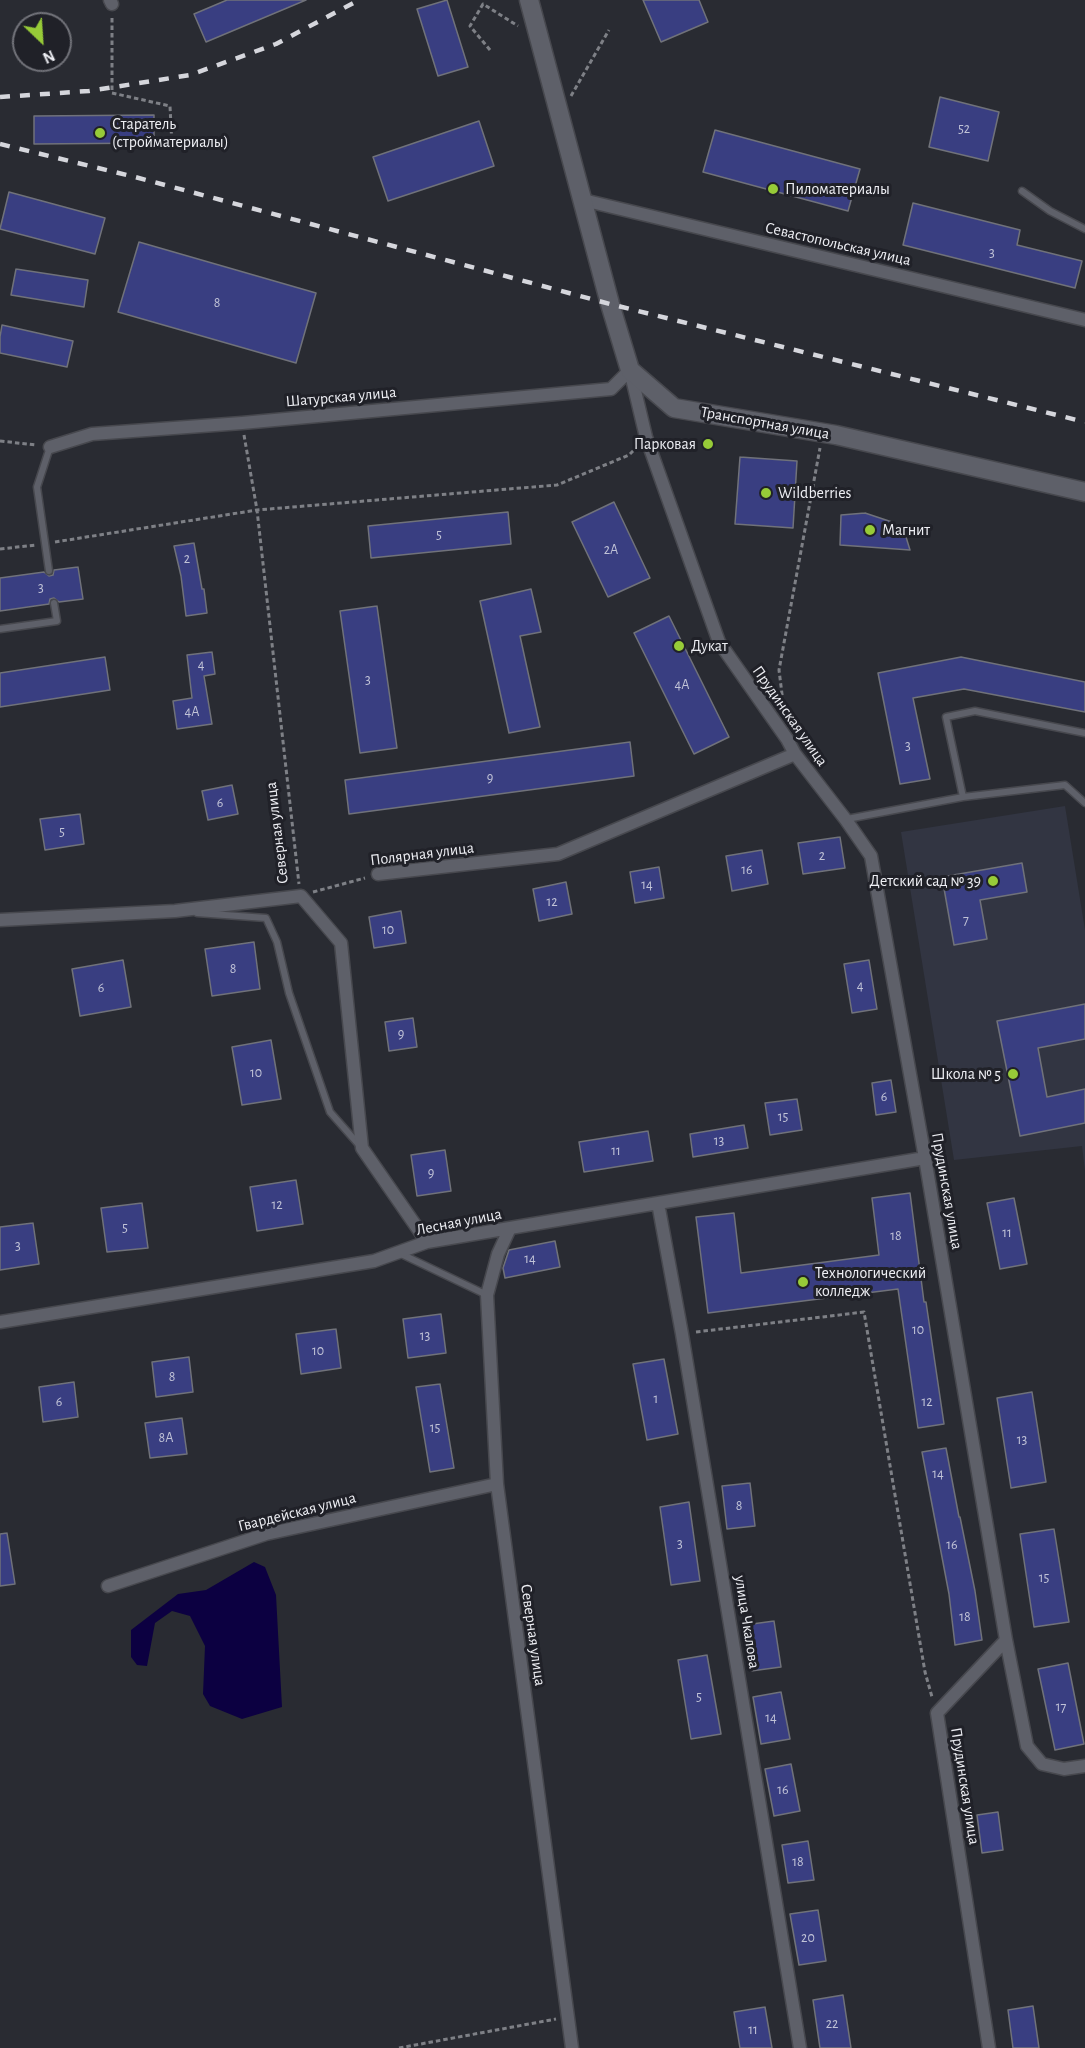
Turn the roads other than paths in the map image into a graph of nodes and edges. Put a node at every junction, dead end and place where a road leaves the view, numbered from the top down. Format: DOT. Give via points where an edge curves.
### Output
graph roads {
  1 [pos="529,0"];
  2 [pos="1022,191"];
  3 [pos="583,200"];
  4 [pos="1085,229"];
  5 [pos="1085,320"];
  6 [pos="630,370"];
  7 [pos="50,447"];
  8 [pos="1085,492"];
  9 [pos="50,571"];
  10 [pos="54,603"];
  11 [pos="0,629"];
  12 [pos="1085,733"];
  13 [pos="795,754"];
  14 [pos="963,796"];
  15 [pos="1085,803"];
  16 [pos="846,820"];
  17 [pos="378,874"];
  18 [pos="175,911"];
  19 [pos="0,920"];
  20 [pos="362,1148"];
  21 [pos="925,1158"];
  22 [pos="658,1203"];
  23 [pos="510,1228"];
  24 [pos="427,1242"];
  25 [pos="399,1253"];
  26 [pos="487,1295"];
  27 [pos="0,1322"];
  28 [pos="496,1484"];
  29 [pos="108,1586"];
  30 [pos="1006,1640"];
  31 [pos="1085,1766"];
  32 [pos="572,2048"];
  33 [pos="800,2048"];
  34 [pos="988,2048"];
  1 -- 3 [label="street"];
  2 -- 4 [label="lane"];
  3 -- 5 [label="street, Севастопольская улица"];
  3 -- 6 [label="street"];
  6 -- 7 [label="street, Шатурская улица" via="611,388 92,434"];
  6 -- 8 [label="street, Транспортная улица" via="674,408 858,440"];
  6 -- 13 [label="street, Прудинская улица" via="646,437 719,642"];
  7 -- 9 [label="lane" via="37,487"];
  10 -- 11 [label="lane" via="57,621"];
  12 -- 14 [label="lane" via="975,711 946,717"];
  13 -- 16 [label="street, Прудинская улица"];
  13 -- 17 [label="street, Полярная улица" via="558,854"];
  14 -- 15 [label="lane" via="1065,785"];
  14 -- 16 [label="lane"];
  16 -- 21 [label="street, Прудинская улица" via="871,856"];
  18 -- 19 [label="street"];
  18 -- 20 [label="lane" via="266,918 330,1112"];
  18 -- 20 [label="street, Северная улица" via="301,896 341,943"];
  20 -- 24 [label="street, Северная улица"];
  21 -- 22 [label="street, Лесная улица"];
  21 -- 30 [label="street, Прудинская улица"];
  22 -- 23 [label="street, Лесная улица"];
  22 -- 33 [label="street, улица Чкалова"];
  23 -- 24 [label="street, Лесная улица"];
  23 -- 26 [label="street, Северная улица"];
  24 -- 25 [label="street, Лесная улица"];
  25 -- 26 [label="lane"];
  25 -- 27 [label="street, Лесная улица" via="374,1262"];
  26 -- 28 [label="street, Северная улица"];
  28 -- 29 [label="street, Гвардейская улица" via="266,1534"];
  28 -- 32 [label="street, Северная улица"];
  30 -- 31 [label="street" via="1027,1746 1042,1764 1064,1769"];
  30 -- 34 [label="street, Прудинская улица" via="937,1713"];
}
